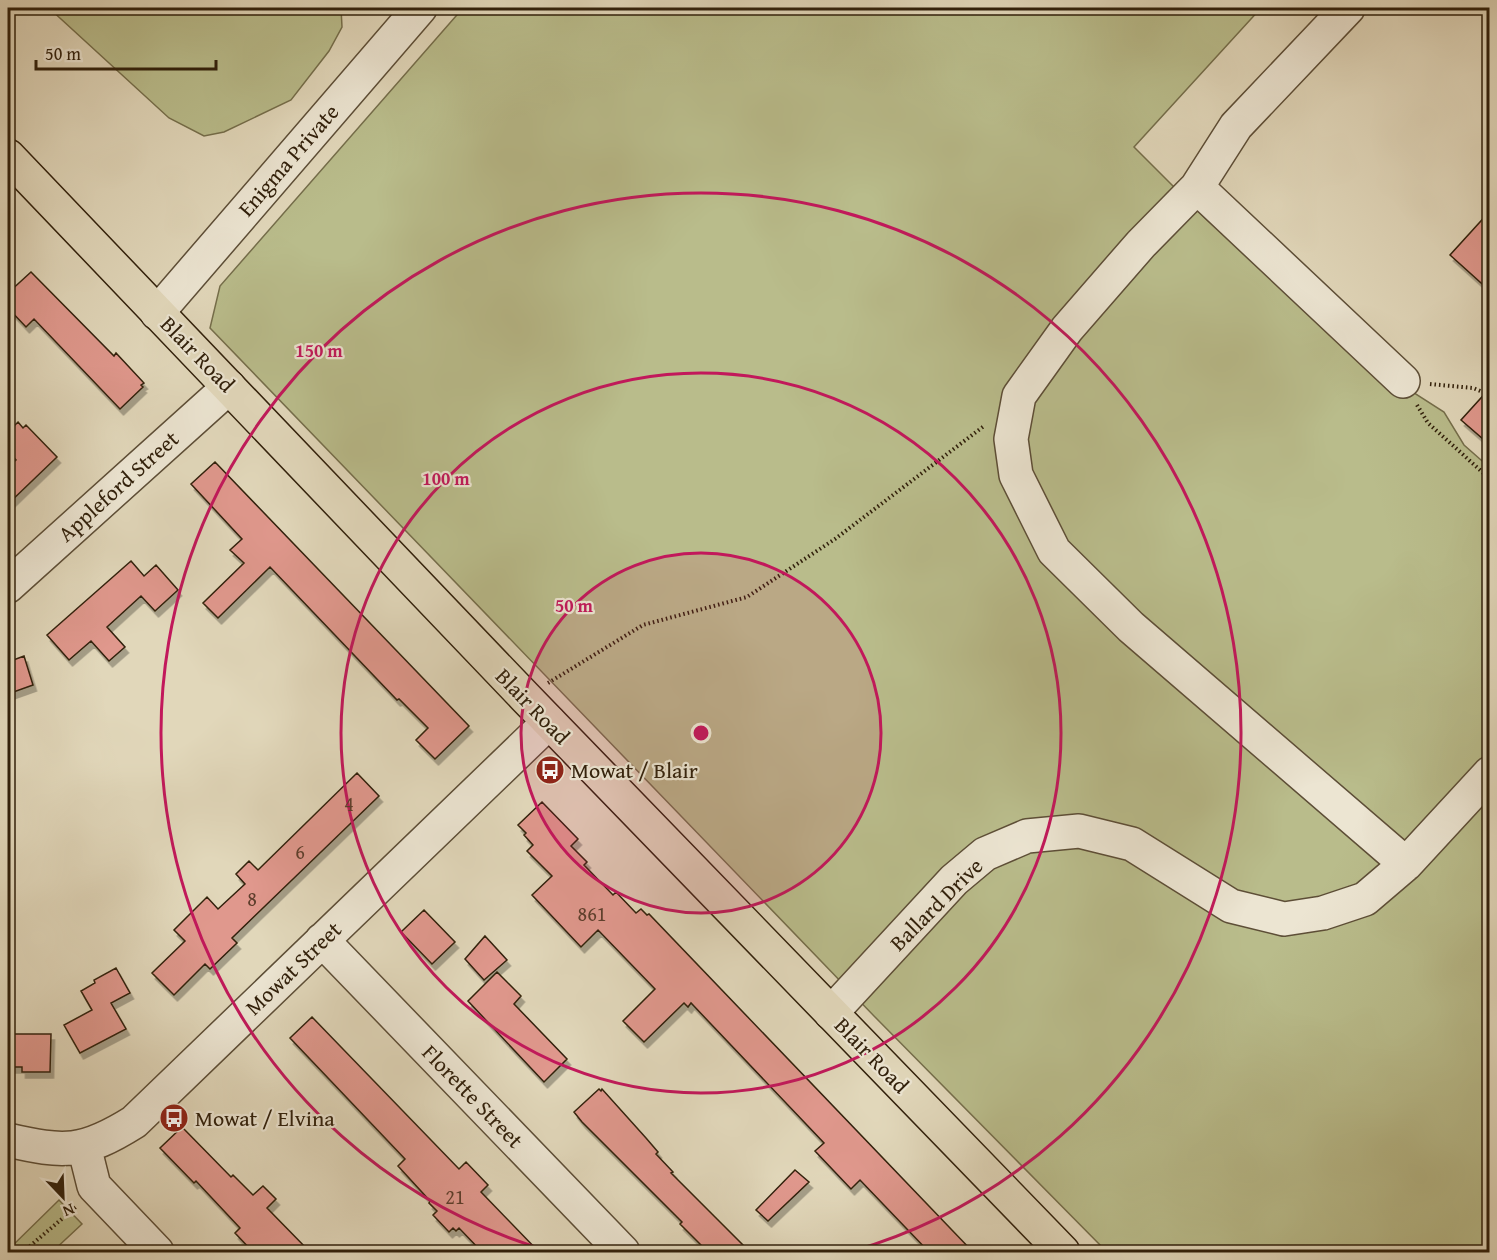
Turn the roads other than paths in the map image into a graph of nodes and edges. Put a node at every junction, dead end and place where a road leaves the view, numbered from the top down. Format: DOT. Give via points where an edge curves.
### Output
graph roads {
  1 [pos="420,8"];
  2 [pos="1348,8"];
  3 [pos="8,156"];
  4 [pos="1197,187"];
  5 [pos="157,312"];
  6 [pos="1403,381"];
  7 [pos="229,387"];
  8 [pos="8,586"];
  9 [pos="549,722"];
  10 [pos="1490,773"];
  11 [pos="1406,864"];
  12 [pos="322,939"];
  13 [pos="831,1013"];
  14 [pos="8,1140"];
  15 [pos="84,1146"];
  16 [pos="157,1252"];
  17 [pos="623,1252"];
  18 [pos="1063,1252"];
  1 -- 5 [label="street, Enigma Private"];
  2 -- 4 [label="street" via="1236,126"];
  3 -- 5 [label="main road, Blair Road"];
  4 -- 6 [label="street"];
  4 -- 11 [label="street" via="1067,329 1019,396 1011,439 1016,475 1054,551 1131,627"];
  5 -- 7 [label="main road, Blair Road"];
  7 -- 8 [label="street, Appleford Street"];
  7 -- 9 [label="main road, Blair Road"];
  9 -- 12 [label="street, Mowat Street"];
  9 -- 13 [label="main road, Blair Road"];
  10 -- 11 [label="street, Ballard Drive"];
  11 -- 13 [label="street, Ballard Drive" via="1365,899 1323,913 1284,919 1231,906 1132,844 1079,831 1027,836 986,854 954,880"];
  12 -- 15 [label="street, Mowat Street" via="134,1122"];
  12 -- 17 [label="street, Florette Street"];
  13 -- 18 [label="main road, Blair Road"];
  14 -- 15 [label="street, Mowat Street" via="46,1149"];
  15 -- 16 [label="street" via="94,1186"];
}
